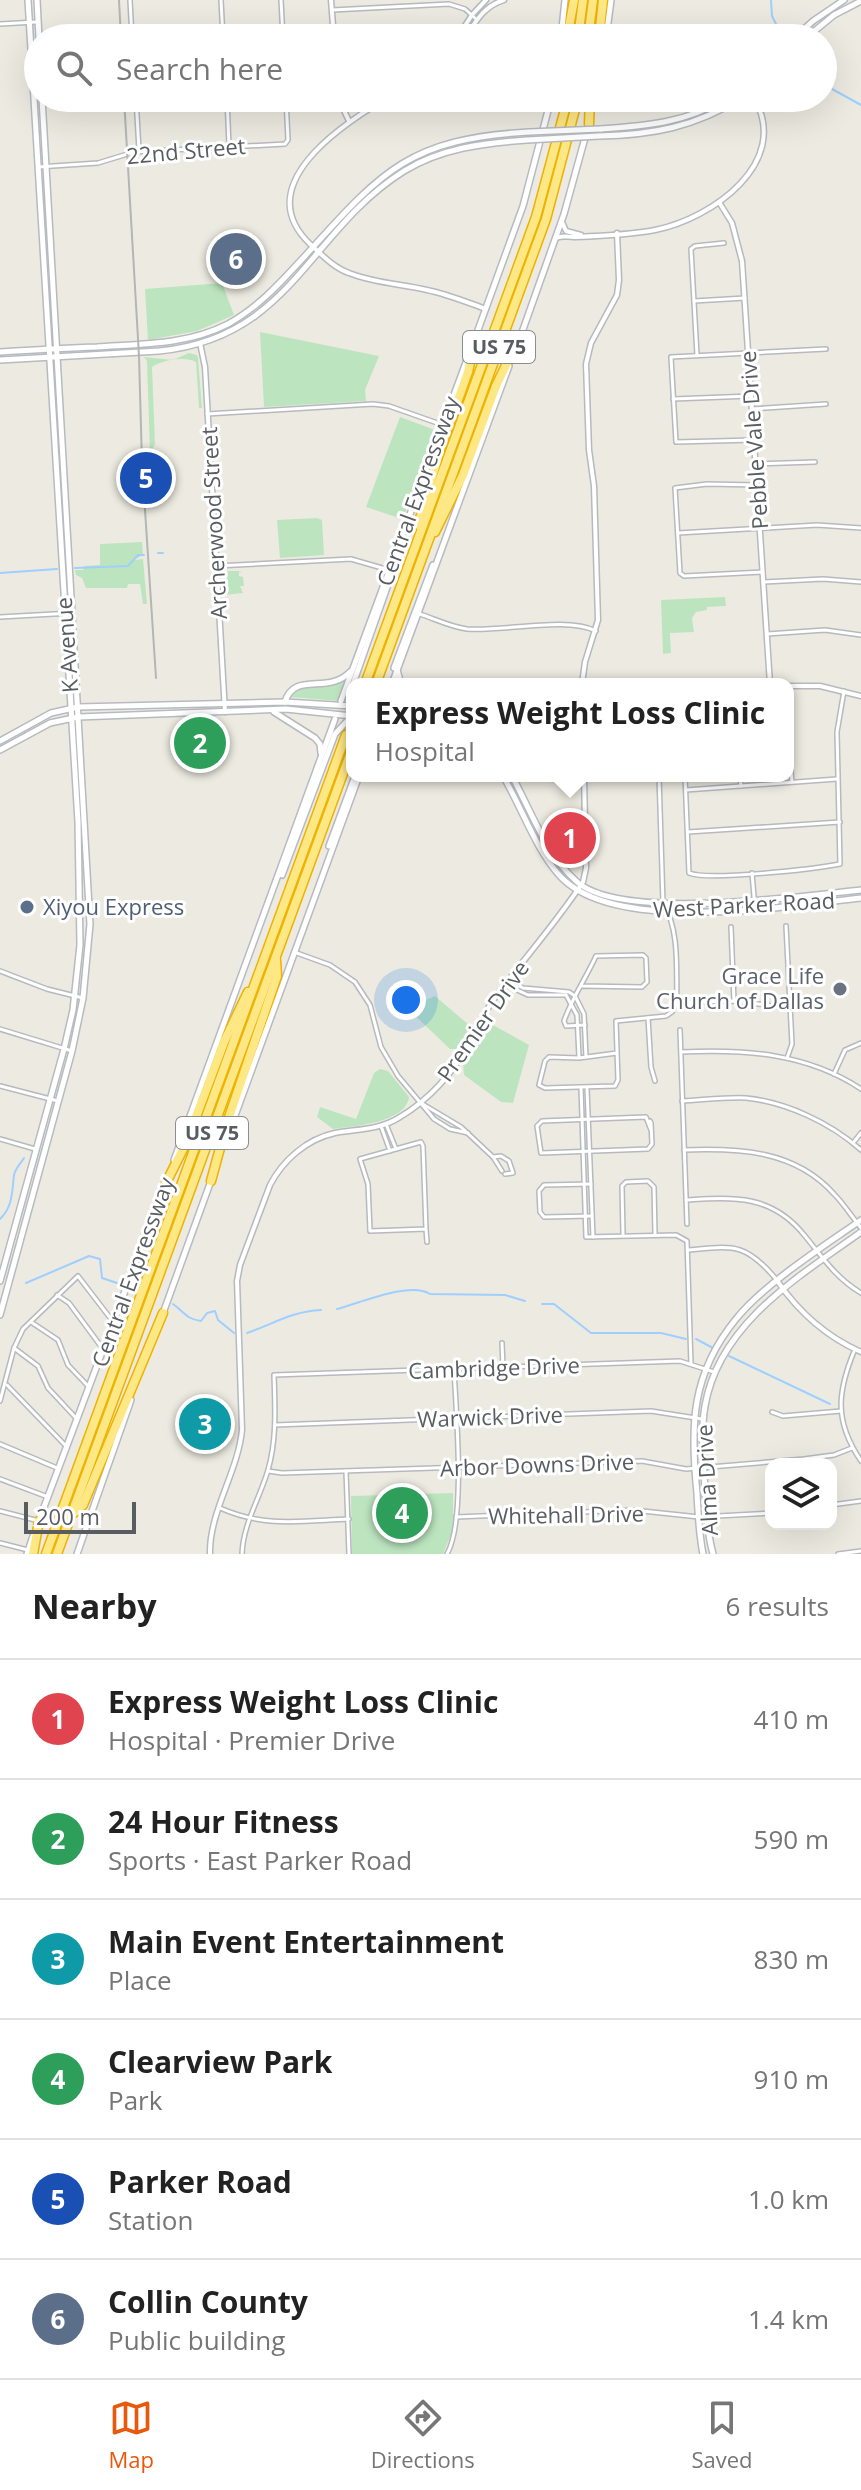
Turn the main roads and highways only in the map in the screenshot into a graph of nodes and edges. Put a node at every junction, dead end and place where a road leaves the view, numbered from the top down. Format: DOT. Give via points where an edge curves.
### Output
graph roads {
  1 [pos="28,0"];
  2 [pos="37,0"];
  3 [pos="565,0"];
  4 [pos="574,0"];
  5 [pos="583,0"];
  6 [pos="593,0"];
  7 [pos="603,0"];
  8 [pos="611,0"];
  9 [pos="844,0"];
  10 [pos="861,1"];
  11 [pos="822,14"];
  12 [pos="827,21"];
  13 [pos="29,24"];
  14 [pos="38,24"];
  15 [pos="562,24"];
  16 [pos="570,24"];
  17 [pos="580,24"];
  18 [pos="590,24"];
  19 [pos="600,24"];
  20 [pos="608,24"];
  21 [pos="810,24"];
  22 [pos="823,24"];
  23 [pos="36,112"];
  24 [pos="43,112"];
  25 [pos="548,112"];
  26 [pos="564,112"];
  27 [pos="574,112"];
  28 [pos="590,112"];
  29 [pos="699,112"];
  30 [pos="716,112"];
  31 [pos="589,124"];
  32 [pos="421,152"];
  33 [pos="425,160"];
  34 [pos="373,183"];
  35 [pos="379,189"];
  36 [pos="41,224"];
  37 [pos="49,224"];
  38 [pos="52,263"];
  39 [pos="44,264"];
  40 [pos="272,293"];
  41 [pos="277,299"];
  42 [pos="520,336"];
  43 [pos="475,339"];
  44 [pos="100,346"];
  45 [pos="0,352"];
  46 [pos="53,353"];
  47 [pos="102,354"];
  48 [pos="0,360"];
  49 [pos="59,448"];
  50 [pos="59,508"];
  51 [pos="66,508"];
  52 [pos="409,518"];
  53 [pos="447,534"];
  54 [pos="414,550"];
  55 [pos="425,550"];
  56 [pos="65,558"];
  57 [pos="353,668"];
  58 [pos="397,670"];
  59 [pos="349,678"];
  60 [pos="355,678"];
  61 [pos="367,678"];
  62 [pos="378,678"];
  63 [pos="392,678"];
  64 [pos="393,678"];
  65 [pos="399,678"];
  66 [pos="346,687"];
  67 [pos="341,701"];
  68 [pos="285,702"];
  69 [pos="175,704"];
  70 [pos="346,706"];
  71 [pos="74,708"];
  72 [pos="265,710"];
  73 [pos="175,713"];
  74 [pos="346,715"];
  75 [pos="75,717"];
  76 [pos="335,719"];
  77 [pos="346,721"];
  78 [pos="346,725"];
  79 [pos="340,726"];
  80 [pos="16,732"];
  81 [pos="346,735"];
  82 [pos="20,739"];
  83 [pos="0,741"];
  84 [pos="0,750"];
  85 [pos="321,758"];
  86 [pos="346,765"];
  87 [pos="355,782"];
  88 [pos="507,782"];
  89 [pos="516,782"];
  90 [pos="535,819"];
  91 [pos="81,822"];
  92 [pos="528,823"];
  93 [pos="578,888"];
  94 [pos="861,890"];
  95 [pos="817,896"];
  96 [pos="89,898"];
  97 [pos="861,898"];
  98 [pos="81,899"];
  99 [pos="623,899"];
  100 [pos="817,904"];
  101 [pos="622,907"];
  102 [pos="259,927"];
  103 [pos="276,957"];
  104 [pos="257,978"];
  105 [pos="211,1181"];
  106 [pos="164,1187"];
  107 [pos="860,1226"];
  108 [pos="3,1269"];
  109 [pos="13,1271"];
  110 [pos="0,1281"];
  111 [pos="163,1313"];
  112 [pos="0,1315"];
  113 [pos="711,1371"];
  114 [pos="71,1516"];
  115 [pos="39,1521"];
  116 [pos="29,1553"];
  117 [pos="46,1554"];
  118 [pos="57,1554"];
  119 [pos="77,1554"];
  120 [pos="703,1554"];
  121 [pos="713,1554"];
  1 -- 13 [label="main road, K Avenue"];
  2 -- 14 [label="main road"];
  3 -- 15 [label="main road"];
  4 -- 16 [label="highway"];
  5 -- 17 [label="highway"];
  6 -- 18 [label="highway"];
  7 -- 19 [label="highway"];
  8 -- 20 [label="main road"];
  9 -- 11 [label="main road"];
  10 -- 12 [label="main road"];
  11 -- 12 [label="main road"];
  11 -- 21 [label="main road"];
  12 -- 22 [label="main road"];
  23 -- 36 [label="main road, K Avenue"];
  24 -- 37 [label="main road, K Avenue"];
  25 -- 43 [label="main road, Central Expressway" via="523,206"];
  26 -- 54 [label="highway, Central Expressway / US 75" via="540,204"];
  27 -- 55 [label="highway, Central Expressway / US 75" via="546,219"];
  28 -- 31 [label="highway"];
  29 -- 32 [label="main road, bridge" via="664,123 473,137"];
  30 -- 33 [label="main road, bridge" via="644,134 473,145"];
  31 -- 42 [label="main road, Central Expressway" via="562,221"];
  32 -- 33 [label="main road"];
  32 -- 34 [label="main road"];
  33 -- 35 [label="main road"];
  34 -- 35 [label="main road"];
  34 -- 40 [label="main road"];
  35 -- 41 [label="main road"];
  36 -- 37 [label="main road"];
  36 -- 39 [label="main road, K Avenue"];
  37 -- 38 [label="main road, K Avenue"];
  38 -- 39 [label="main road"];
  38 -- 46 [label="main road, K Avenue"];
  39 -- 46 [label="main road, K Avenue"];
  40 -- 41 [label="main road"];
  40 -- 44 [label="main road" via="241,316 198,336"];
  41 -- 47 [label="main road" via="241,326 200,343"];
  42 -- 53 [label="main road, Central Expressway"];
  42 -- 55 [label="highway" via="447,513"];
  43 -- 52 [label="main road, Central Expressway"];
  43 -- 54 [label="highway" via="425,496"];
  44 -- 46 [label="main road"];
  44 -- 47 [label="main road"];
  45 -- 46 [label="main road"];
  46 -- 47 [label="main road"];
  46 -- 48 [label="main road"];
  46 -- 49 [label="main road, K Avenue"];
  49 -- 50 [label="main road, K Avenue"];
  49 -- 51 [label="main road, K Avenue"];
  50 -- 51 [label="main road"];
  50 -- 56 [label="main road, K Avenue"];
  51 -- 56 [label="main road, K Avenue"];
  52 -- 57 [label="main road, Central Expressway"];
  52 -- 60 [label="main road"];
  53 -- 58 [label="main road, Central Expressway"];
  53 -- 63 [label="main road"];
  54 -- 61 [label="highway, Central Expressway / US 75"];
  55 -- 62 [label="highway, Central Expressway / US 75"];
  56 -- 71 [label="main road, K Avenue"];
  56 -- 71 [label="main road, K Avenue" via="64,614"];
  57 -- 59 [label="main road, Central Expressway"];
  57 -- 68 [label="main road" via="333,683 294,686"];
  58 -- 64 [label="main road, Central Expressway"];
  58 -- 65 [label="main road"];
  66 -- 67 [label="main road, Central Expressway"];
  68 -- 69 [label="main road"];
  68 -- 70 [label="main road"];
  69 -- 71 [label="main road"];
  69 -- 73 [label="main road"];
  71 -- 75 [label="main road, K Avenue"];
  71 -- 80 [label="main road" via="51,713"];
  72 -- 73 [label="main road"];
  72 -- 74 [label="main road"];
  72 -- 85 [label="main road" via="315,738"];
  73 -- 75 [label="main road"];
  75 -- 82 [label="main road"];
  75 -- 91 [label="main road, K Avenue"];
  76 -- 85 [label="main road, Central Expressway"];
  77 -- 79 [label="main road"];
  78 -- 79 [label="main road"];
  79 -- 102 [label="main road"];
  80 -- 82 [label="main road"];
  80 -- 83 [label="main road"];
  81 -- 104 [label="highway, Central Expressway / US 75"];
  82 -- 84 [label="main road"];
  85 -- 102 [label="main road, Central Expressway"];
  86 -- 103 [label="highway, Central Expressway / US 75"];
  87 -- 105 [label="main road, Central Expressway"];
  88 -- 92 [label="main road, West Parker Road"];
  89 -- 90 [label="main road, West Parker Road"];
  90 -- 92 [label="main road"];
  90 -- 93 [label="main road, West Parker Road"];
  91 -- 96 [label="main road, K Avenue"];
  91 -- 98 [label="main road, K Avenue"];
  92 -- 93 [label="main road, West Parker Road" via="554,869"];
  93 -- 99 [label="main road, West Parker Road"];
  93 -- 101 [label="main road, West Parker Road" via="597,901"];
  94 -- 95 [label="main road, West Parker Road"];
  95 -- 99 [label="main road, West Parker Road" via="684,904"];
  95 -- 100 [label="main road"];
  96 -- 98 [label="main road"];
  96 -- 109 [label="main road, K Avenue" via="83,998"];
  97 -- 100 [label="main road, West Parker Road"];
  98 -- 108 [label="main road, K Avenue" via="80,945 64,1049"];
  99 -- 101 [label="main road"];
  100 -- 101 [label="main road, West Parker Road" via="669,912"];
  102 -- 106 [label="main road, Central Expressway"];
  103 -- 105 [label="highway" via="277,976"];
  103 -- 114 [label="highway, Central Expressway / US 75"];
  104 -- 106 [label="highway" via="241,1002"];
  104 -- 117 [label="highway, Central Expressway / US 75"];
  105 -- 111 [label="main road, Central Expressway"];
  106 -- 115 [label="main road, Central Expressway"];
  107 -- 113 [label="main road, Alma Drive" via="742,1328"];
  107 -- 113 [label="main road, Alma Drive" via="817,1252 736,1319"];
  108 -- 109 [label="main road"];
  108 -- 110 [label="main road, K Avenue"];
  109 -- 112 [label="main road, K Avenue"];
  111 -- 114 [label="highway" via="83,1505"];
  111 -- 119 [label="main road, Central Expressway"];
  113 -- 120 [label="main road, Alma Drive" via="694,1416"];
  113 -- 121 [label="main road, Alma Drive" via="703,1420"];
  114 -- 118 [label="highway, Central Expressway / US 75"];
  115 -- 116 [label="highway"];
}
